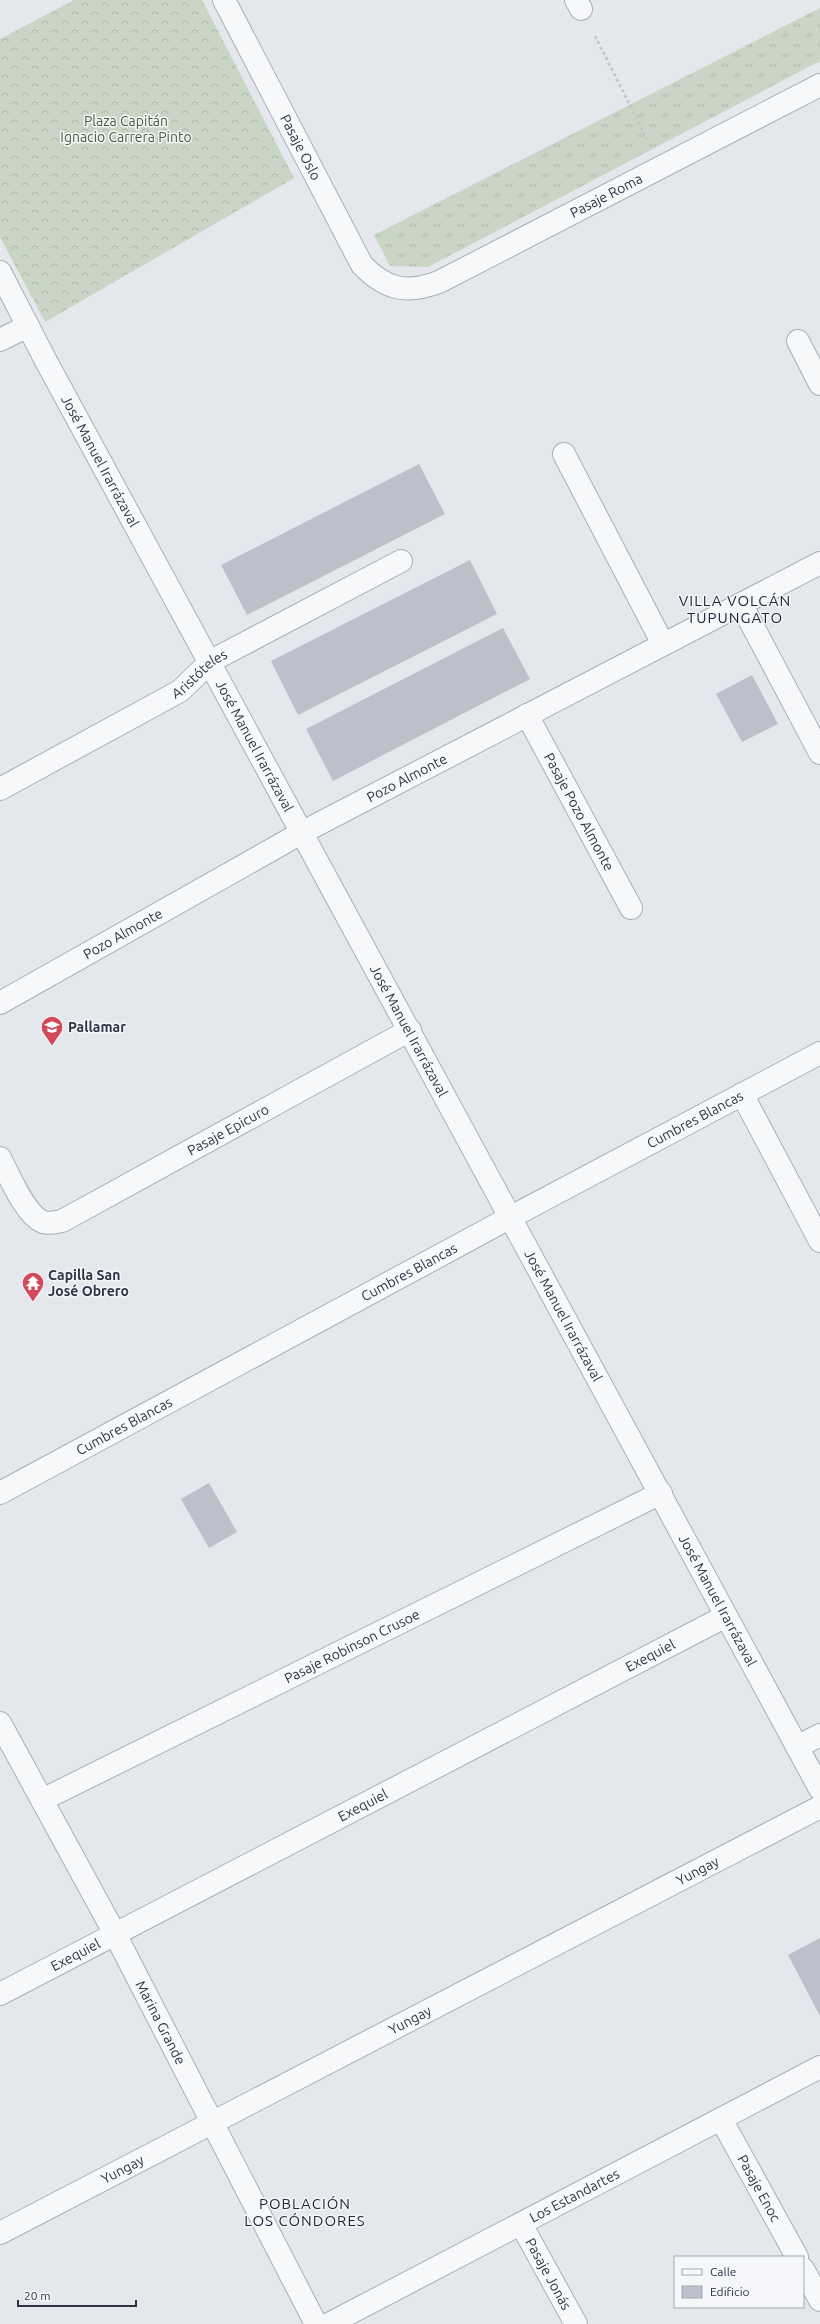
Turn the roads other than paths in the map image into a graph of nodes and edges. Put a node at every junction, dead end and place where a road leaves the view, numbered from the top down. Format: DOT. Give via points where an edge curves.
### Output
graph roads {
  1 [pos="224,0"];
  2 [pos="820,85"];
  3 [pos="0,272"];
  4 [pos="388,285"];
  5 [pos="28,326"];
  6 [pos="0,340"];
  7 [pos="798,341"];
  8 [pos="820,384"];
  9 [pos="564,454"];
  10 [pos="401,561"];
  11 [pos="820,563"];
  12 [pos="741,604"];
  13 [pos="663,644"];
  14 [pos="211,661"];
  15 [pos="527,715"];
  16 [pos="820,754"];
  17 [pos="0,789"];
  18 [pos="303,832"];
  19 [pos="631,908"];
  20 [pos="0,1003"];
  21 [pos="410,1030"];
  22 [pos="820,1053"];
  23 [pos="742,1094"];
  24 [pos="0,1158"];
  25 [pos="511,1217"];
  26 [pos="820,1241"];
  27 [pos="0,1493"];
  28 [pos="661,1493"];
  29 [pos="726,1616"];
  30 [pos="0,1723"];
  31 [pos="820,1735"];
  32 [pos="797,1747"];
  33 [pos="820,1789"];
  34 [pos="42,1800"];
  35 [pos="820,1806"];
  36 [pos="115,1934"];
  37 [pos="0,1994"];
  38 [pos="820,2067"];
  39 [pos="721,2119"];
  40 [pos="212,2122"];
  41 [pos="521,2224"];
  42 [pos="0,2233"];
  43 [pos="796,2256"];
  44 [pos="804,2271"];
  45 [pos="820,2300"];
  46 [pos="316,2324"];
  47 [pos="329,2324"];
  48 [pos="576,2324"];
  1 -- 4 [label="street, Pasaje Oslo" via="356,255 374,277"];
  2 -- 4 [label="street, Pasaje Roma" via="439,282 405,290"];
  3 -- 5 [label="street, José Manuel Irarrázaval"];
  5 -- 6 [label="street"];
  5 -- 14 [label="street, José Manuel Irarrázaval"];
  7 -- 8 [label="street"];
  9 -- 13 [label="street"];
  10 -- 14 [label="street, Aristóteles"];
  11 -- 12 [label="street, Pozo Almonte"];
  12 -- 13 [label="street, Pozo Almonte"];
  12 -- 16 [label="street"];
  13 -- 15 [label="street, Pozo Almonte"];
  14 -- 17 [label="street, Aristóteles" via="180,691"];
  14 -- 18 [label="street, José Manuel Irarrázaval"];
  15 -- 18 [label="street, Pozo Almonte"];
  15 -- 19 [label="street, Pasaje Pozo Almonte"];
  18 -- 20 [label="street, Pozo Almonte"];
  18 -- 21 [label="street, José Manuel Irarrázaval"];
  21 -- 24 [label="street, Pasaje Epicuro" via="62,1221 43,1222 34,1216"];
  21 -- 25 [label="street, José Manuel Irarrázaval"];
  22 -- 23 [label="street, Cumbres Blancas"];
  23 -- 25 [label="street, Cumbres Blancas"];
  23 -- 26 [label="street"];
  25 -- 27 [label="street, Cumbres Blancas"];
  25 -- 28 [label="street, José Manuel Irarrázaval"];
  28 -- 29 [label="street, José Manuel Irarrázaval"];
  28 -- 34 [label="street, Pasaje Robinson Crusoe"];
  29 -- 32 [label="street, José Manuel Irarrázaval"];
  29 -- 36 [label="street, Exequiel"];
  30 -- 34 [label="street, Marina Grande"];
  31 -- 32 [label="street"];
  32 -- 33 [label="street, José Manuel Irarrázaval"];
  34 -- 36 [label="street, Marina Grande"];
  35 -- 40 [label="street, Yungay"];
  36 -- 37 [label="street, Exequiel"];
  36 -- 40 [label="street, Marina Grande"];
  38 -- 39 [label="street, Los Estandartes"];
  39 -- 41 [label="street, Los Estandartes"];
  39 -- 43 [label="street, Pasaje Enoc"];
  40 -- 42 [label="street, Yungay"];
  40 -- 46 [label="street, Marina Grande"];
  41 -- 47 [label="street, Los Estandartes"];
  41 -- 48 [label="street, Pasaje Jonás"];
  44 -- 45 [label="street"];
}
